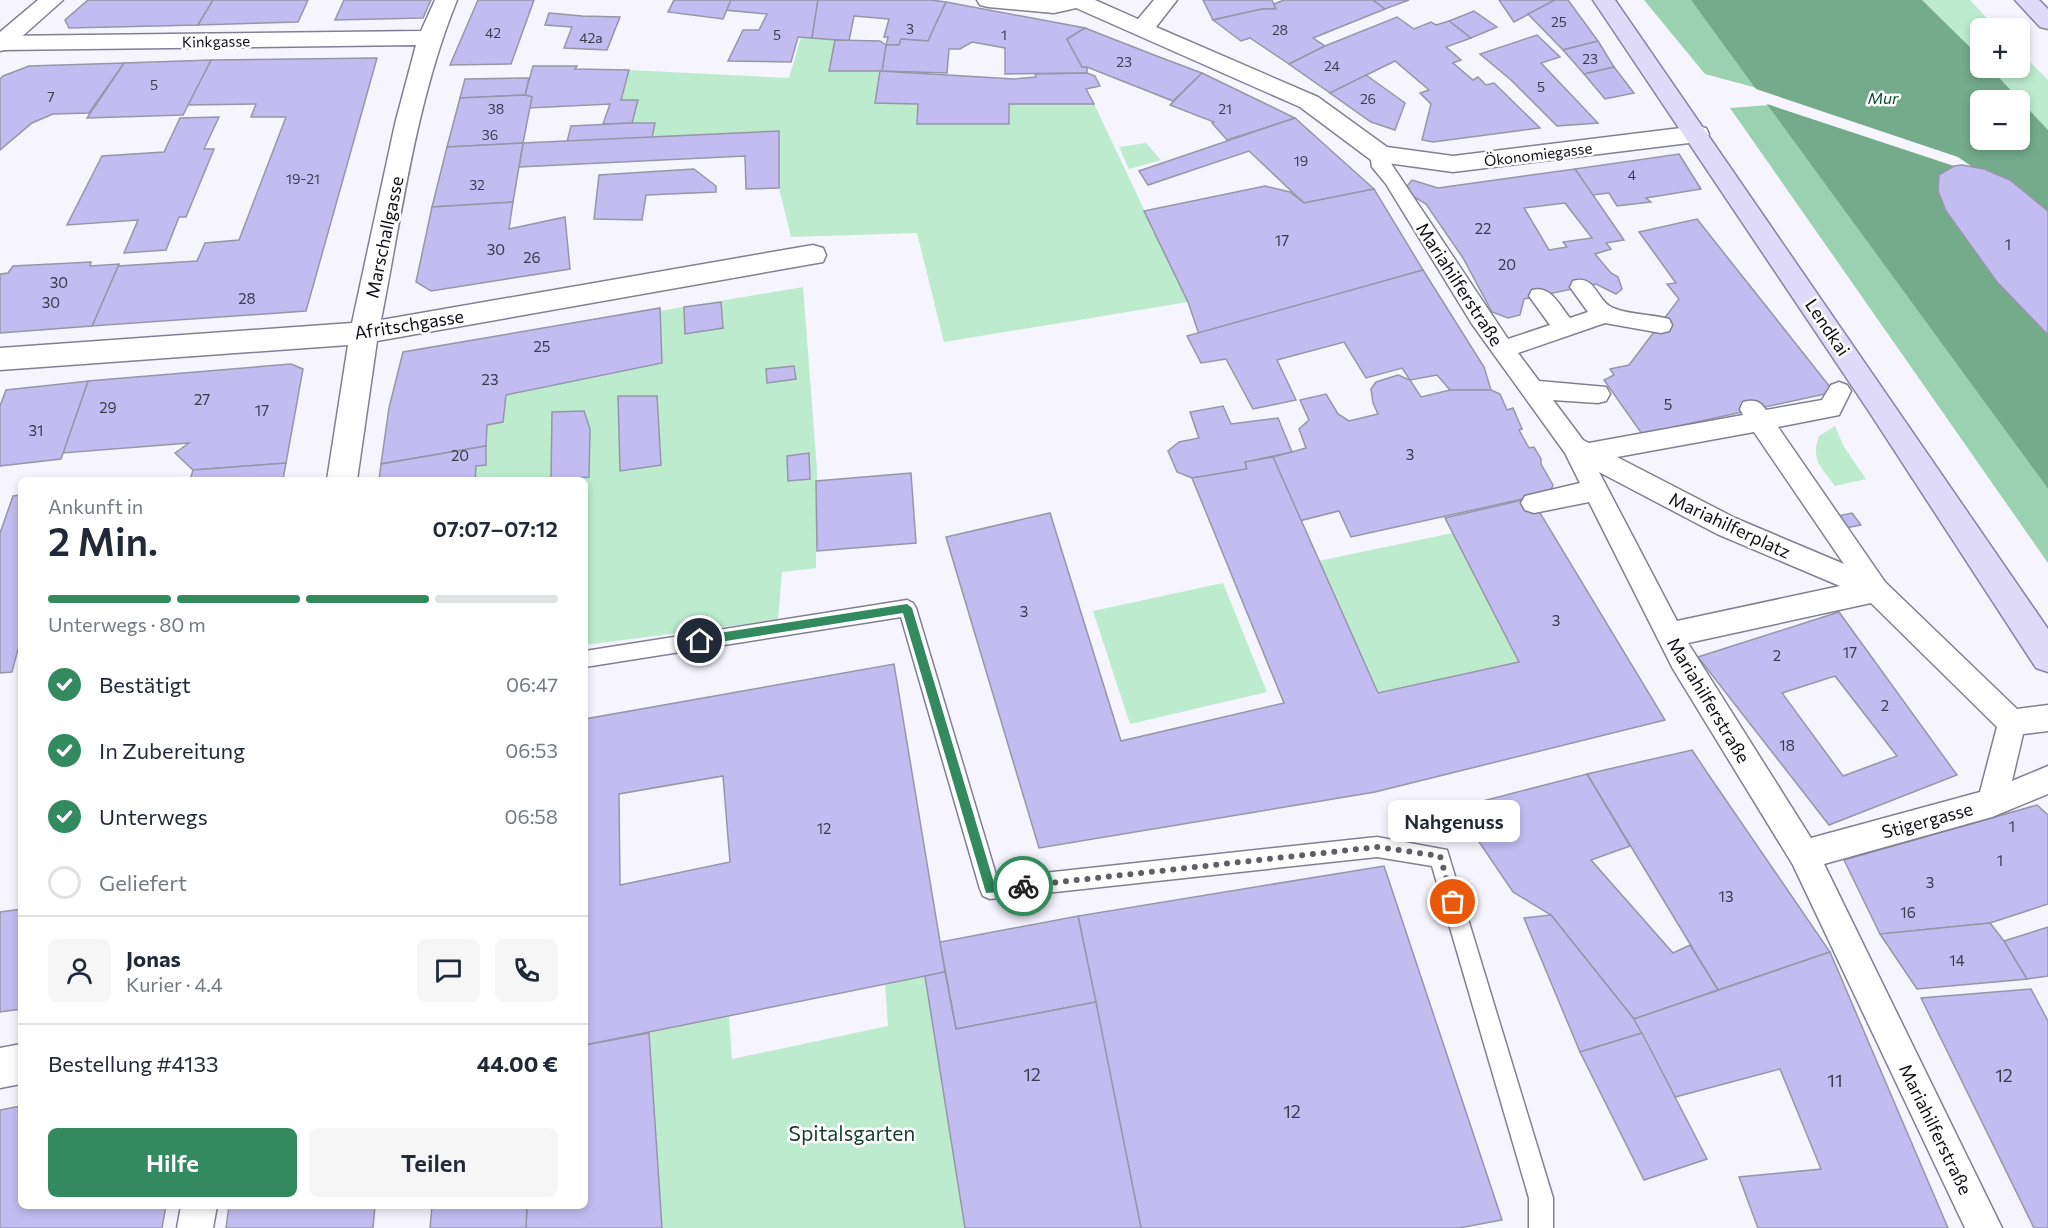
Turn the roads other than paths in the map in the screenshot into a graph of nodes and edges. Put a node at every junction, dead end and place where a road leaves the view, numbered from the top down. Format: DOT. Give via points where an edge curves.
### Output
graph roads {
  1 [pos="52,0"];
  2 [pos="446,0"];
  3 [pos="988,0"];
  4 [pos="1166,0"];
  5 [pos="1604,0"];
  6 [pos="2026,0"];
  7 [pos="1077,1"];
  8 [pos="2048,22"];
  9 [pos="1142,29"];
  10 [pos="430,38"];
  11 [pos="0,43"];
  12 [pos="1697,134"];
  13 [pos="1380,154"];
  14 [pos="813,255"];
  15 [pos="1581,287"];
  16 [pos="1540,296"];
  17 [pos="1604,315"];
  18 [pos="1661,325"];
  19 [pos="1565,328"];
  20 [pos="364,333"];
  21 [pos="1503,348"];
  22 [pos="0,360"];
  23 [pos="1533,390"];
  24 [pos="1839,391"];
  25 [pos="1598,394"];
  26 [pos="1756,416"];
  27 [pos="1581,450"];
  28 [pos="342,477"];
  29 [pos="1596,490"];
  30 [pos="1534,503"];
  31 [pos="1876,590"];
  32 [pos="1670,635"];
  33 [pos="2048,657"];
  34 [pos="588,659"];
  35 [pos="2048,718"];
  36 [pos="2012,723"];
  37 [pos="2048,780"];
  38 [pos="1992,803"];
  39 [pos="1804,855"];
  40 [pos="18,1065"];
  41 [pos="0,1068"];
  42 [pos="198,1209"];
  43 [pos="195,1228"];
  44 [pos="1541,1228"];
  45 [pos="1984,1228"];
  1 -- 11 [label="street"];
  2 -- 10 [label="street, Marschallgasse"];
  3 -- 7 [label="street" via="1054,6"];
  4 -- 9 [label="street"];
  5 -- 12 [label="main road, Lendkai"];
  6 -- 8 [label="main road"];
  7 -- 9 [label="street, Mariahilferstraße"];
  9 -- 13 [label="street, Mariahilferstraße" via="1309,102"];
  10 -- 11 [label="street, Kinkgasse"];
  10 -- 20 [label="street, Marschallgasse" via="407,124"];
  12 -- 13 [label="street, Ökonomiegasse" via="1453,164"];
  12 -- 33 [label="main road, Lendkai"];
  13 -- 21 [label="street, Mariahilferstraße" via="1389,194"];
  14 -- 20 [label="street, Afritschgasse"];
  15 -- 17 [label="street"];
  16 -- 19 [label="street"];
  17 -- 18 [label="street"];
  17 -- 19 [label="street"];
  19 -- 21 [label="street"];
  20 -- 22 [label="street, Afritschgasse"];
  20 -- 28 [label="street, Marschallgasse"];
  21 -- 23 [label="street, Mariahilferstraße"];
  23 -- 25 [label="street"];
  23 -- 27 [label="street, Mariahilferstraße"];
  24 -- 26 [label="street" via="1830,408"];
  26 -- 27 [label="street"];
  26 -- 31 [label="street, Mariahilferplatz" via="1854,537"];
  27 -- 29 [label="street, Mariahilferstraße"];
  27 -- 31 [label="street, Mariahilferplatz" via="1726,526"];
  29 -- 30 [label="street"];
  29 -- 32 [label="street, Mariahilferstraße"];
  31 -- 32 [label="street"];
  31 -- 36 [label="street, Mariahilferplatz"];
  32 -- 39 [label="street, Mariahilferstraße"];
  34 -- 44 [label="lane" via="907,608 990,889 1377,847 1440,856 1541,1198"];
  35 -- 36 [label="street"];
  36 -- 38 [label="street"];
  37 -- 38 [label="street, Stigergasse"];
  38 -- 39 [label="street, Stigergasse"];
  39 -- 45 [label="street, Mariahilferstraße"];
  40 -- 41 [label="street"];
  42 -- 43 [label="street"];
}
